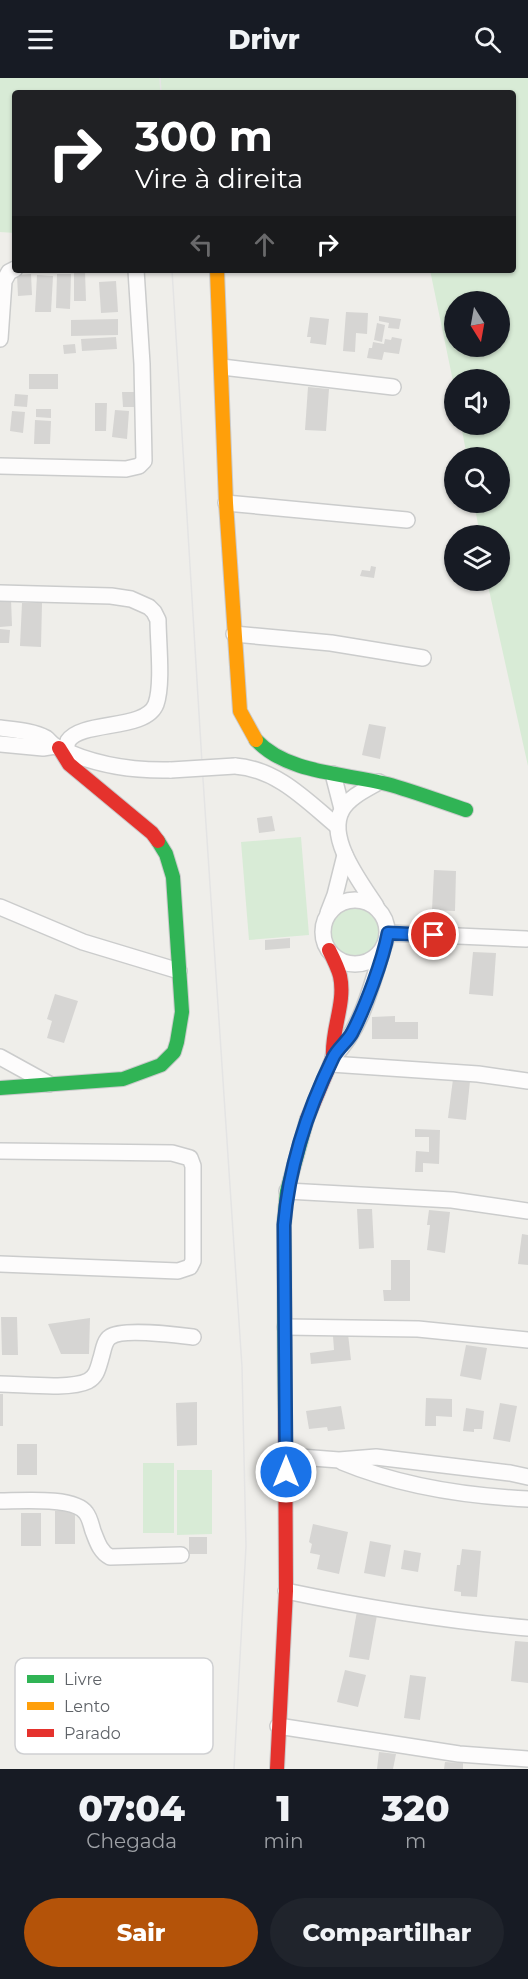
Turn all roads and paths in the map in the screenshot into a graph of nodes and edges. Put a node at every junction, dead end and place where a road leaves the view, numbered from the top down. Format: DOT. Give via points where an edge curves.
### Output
graph roads {
  1 [pos="12,270"];
  2 [pos="136,273"];
  3 [pos="217,273"];
  4 [pos="0,331"];
  5 [pos="0,339"];
  6 [pos="222,368"];
  7 [pos="393,387"];
  8 [pos="0,466"];
  9 [pos="226,503"];
  10 [pos="407,520"];
  11 [pos="0,593"];
  12 [pos="234,634"];
  13 [pos="423,658"];
  14 [pos="0,728"];
  15 [pos="0,744"];
  16 [pos="60,748"];
  17 [pos="333,774"];
  18 [pos="379,782"];
  19 [pos="342,809"];
  20 [pos="466,810"];
  21 [pos="337,826"];
  22 [pos="345,855"];
  23 [pos="0,907"];
  24 [pos="380,911"];
  25 [pos="326,919"];
  26 [pos="388,933"];
  27 [pos="525,939"];
  28 [pos="383,949"];
  29 [pos="328,950"];
  30 [pos="179,971"];
  31 [pos="0,1056"];
  32 [pos="332,1060"];
  33 [pos="528,1081"];
  34 [pos="51,1086"];
  35 [pos="0,1088"];
  36 [pos="0,1151"];
  37 [pos="287,1191"];
  38 [pos="528,1212"];
  39 [pos="0,1264"];
  40 [pos="285,1327"];
  41 [pos="193,1337"];
  42 [pos="528,1340"];
  43 [pos="0,1384"];
  44 [pos="286,1456"];
  45 [pos="339,1460"];
  46 [pos="528,1477"];
  47 [pos="528,1499"];
  48 [pos="0,1501"];
  49 [pos="181,1555"];
  50 [pos="286,1591"];
  51 [pos="528,1628"];
  52 [pos="278,1726"];
  53 [pos="528,1759"];
  54 [pos="277,1769"];
  1 -- 4 [label="street" via="4,281"];
  2 -- 8 [label="street" via="144,461 126,469"];
  3 -- 6 [label="street"];
  4 -- 5 [label="street"];
  6 -- 7 [label="street"];
  6 -- 9 [label="street"];
  9 -- 10 [label="street"];
  9 -- 12 [label="street"];
  11 -- 16 [label="street" via="131,599 149,607 158,620 159,687 155,706 144,716 82,732"];
  12 -- 13 [label="street" via="331,643"];
  12 -- 17 [label="street" via="240,711 250,731 261,745 283,758"];
  14 -- 16 [label="street" via="40,735"];
  15 -- 16 [label="street"];
  16 -- 21 [label="street, bridge" via="138,770 251,767 301,795"];
  16 -- 30 [label="street" via="69,764 152,833 166,854 173,877"];
  17 -- 18 [label="street"];
  17 -- 19 [label="street"];
  18 -- 19 [label="street"];
  18 -- 20 [label="street"];
  19 -- 21 [label="street"];
  21 -- 22 [label="street"];
  22 -- 24 [label="street"];
  22 -- 25 [label="street"];
  23 -- 30 [label="street" via="83,942"];
  24 -- 25 [label="street" via="371,904 351,900 332,910"];
  24 -- 26 [label="street"];
  25 -- 29 [label="street" via="323,930"];
  26 -- 27 [label="street"];
  26 -- 28 [label="street"];
  28 -- 29 [label="street" via="376,957 356,964 345,963"];
  28 -- 32 [label="street" via="353,1031"];
  29 -- 32 [label="street" via="340,976 341,993"];
  30 -- 34 [label="street" via="180,1032 177,1047 160,1068 123,1079"];
  31 -- 34 [label="street"];
  32 -- 33 [label="street"];
  32 -- 37 [label="street" via="311,1106"];
  34 -- 35 [label="street"];
  36 -- 39 [label="street" via="172,1153 190,1158 193,1261 190,1267 178,1271"];
  37 -- 38 [label="street" via="452,1200"];
  37 -- 40 [label="street"];
  40 -- 42 [label="street" via="418,1329"];
  40 -- 44 [label="street"];
  41 -- 43 [label="street" via="115,1334 107,1340 96,1374 78,1385"];
  44 -- 45 [label="street"];
  44 -- 50 [label="street"];
  45 -- 46 [label="street" via="376,1457"];
  45 -- 47 [label="street" via="370,1473 431,1488"];
  48 -- 49 [label="street" via="80,1507 100,1548 110,1557"];
  50 -- 51 [label="street" via="375,1610"];
  50 -- 52 [label="street"];
  52 -- 53 [label="street" via="459,1754"];
  52 -- 54 [label="street"];
}
